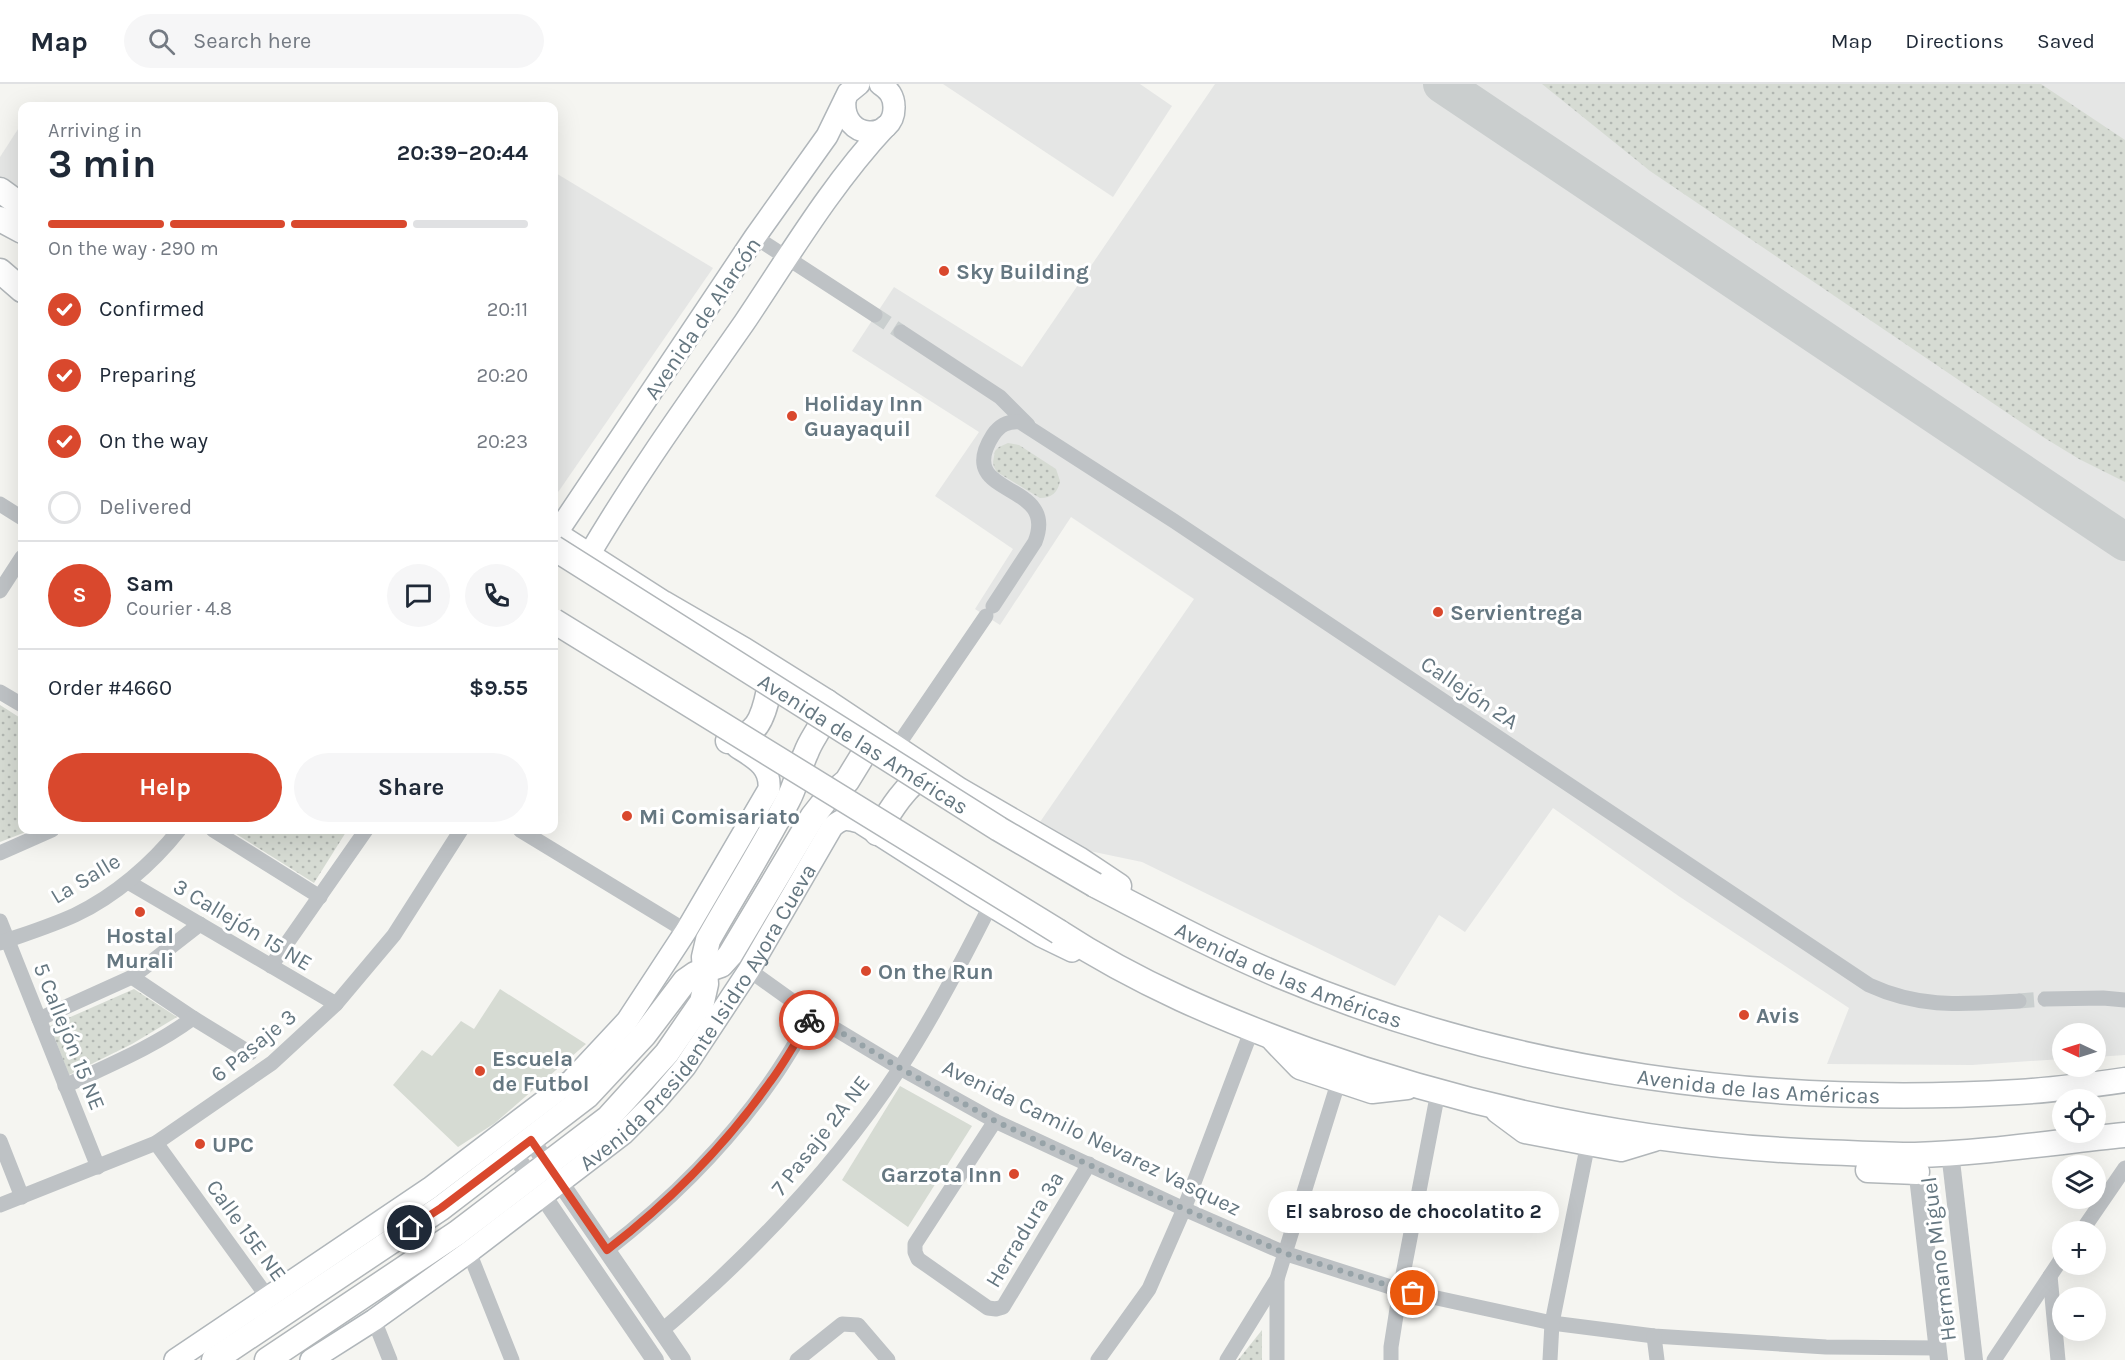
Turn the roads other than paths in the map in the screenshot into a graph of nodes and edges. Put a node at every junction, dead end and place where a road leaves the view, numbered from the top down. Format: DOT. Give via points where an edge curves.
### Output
graph roads {
  1 [pos="859,84"];
  2 [pos="880,84"];
  3 [pos="903,84"];
  4 [pos="845,100"];
  5 [pos="890,119"];
  6 [pos="0,190"];
  7 [pos="18,203"];
  8 [pos="0,219"];
  9 [pos="18,229"];
  10 [pos="755,237"];
  11 [pos="787,258"];
  12 [pos="875,315"];
  13 [pos="901,332"];
  14 [pos="1028,425"];
  15 [pos="605,462"];
  16 [pos="635,482"];
  17 [pos="0,504"];
  18 [pos="18,515"];
  19 [pos="558,532"];
  20 [pos="558,540"];
  21 [pos="558,541"];
  22 [pos="589,555"];
  23 [pos="18,563"];
  24 [pos="0,591"];
  25 [pos="558,623"];
  26 [pos="558,635"];
  27 [pos="771,668"];
  28 [pos="0,692"];
  29 [pos="827,702"];
  30 [pos="18,703"];
  31 [pos="728,741"];
  32 [pos="888,743"];
  33 [pos="930,771"];
  34 [pos="877,833"];
  35 [pos="43,834"];
  36 [pos="176,834"];
  37 [pos="219,834"];
  38 [pos="361,834"];
  39 [pos="458,834"];
  40 [pos="527,834"];
  41 [pos="0,853"];
  42 [pos="128,882"];
  43 [pos="320,897"];
  44 [pos="991,904"];
  45 [pos="1150,913"];
  46 [pos="0,921"];
  47 [pos="200,924"];
  48 [pos="686,931"];
  49 [pos="4,942"];
  50 [pos="1093,954"];
  51 [pos="271,966"];
  52 [pos="750,969"];
  53 [pos="705,970"];
  54 [pos="132,977"];
  55 [pos="2045,999"];
  56 [pos="2125,1000"];
  57 [pos="2019,1001"];
  58 [pos="336,1004"];
  59 [pos="812,1015"];
  60 [pos="193,1018"];
  61 [pos="39,1020"];
  62 [pos="1261,1033"];
  63 [pos="250,1053"];
  64 [pos="900,1068"];
  65 [pos="1339,1080"];
  66 [pos="2125,1080"];
  67 [pos="65,1086"];
  68 [pos="1428,1089"];
  69 [pos="1488,1104"];
  70 [pos="995,1121"];
  71 [pos="2125,1135"];
  72 [pos="1660,1137"];
  73 [pos="0,1141"];
  74 [pos="156,1143"];
  75 [pos="1588,1143"];
  76 [pos="522,1146"];
  77 [pos="1950,1152"];
  78 [pos="1916,1163"];
  79 [pos="1089,1164"];
  80 [pos="98,1167"];
  81 [pos="2125,1168"];
  82 [pos="545,1180"];
  83 [pos="22,1197"];
  84 [pos="0,1205"];
  85 [pos="1184,1209"];
  86 [pos="2089,1221"];
  87 [pos="607,1250"];
  88 [pos="468,1252"];
  89 [pos="1287,1254"];
  90 [pos="2052,1273"];
  91 [pos="2050,1276"];
  92 [pos="1277,1279"];
  93 [pos="1400,1290"];
  94 [pos="274,1306"];
  95 [pos="374,1320"];
  96 [pos="1552,1323"];
  97 [pos="662,1330"];
  98 [pos="1654,1336"];
  99 [pos="1826,1354"];
  100 [pos="1939,1354"];
  101 [pos="175,1360"];
  102 [pos="214,1360"];
  103 [pos="267,1360"];
  104 [pos="311,1360"];
  105 [pos="390,1360"];
  106 [pos="512,1360"];
  107 [pos="655,1360"];
  108 [pos="682,1360"];
  109 [pos="797,1360"];
  110 [pos="888,1360"];
  111 [pos="1098,1360"];
  112 [pos="1227,1360"];
  113 [pos="1276,1360"];
  114 [pos="1391,1360"];
  115 [pos="1550,1360"];
  116 [pos="1657,1360"];
  117 [pos="1974,1360"];
  118 [pos="1994,1360"];
  119 [pos="2058,1360"];
  1 -- 4 [label="main road, Avenida de Alarcón"];
  2 -- 5 [label="main road" via="892,95"];
  3 -- 5 [label="main road, Avenida de Alarcón"];
  4 -- 5 [label="main road" via="846,116 856,129 871,133"];
  4 -- 10 [label="main road, Avenida de Alarcón" via="827,136"];
  5 -- 11 [label="main road, Avenida de Alarcón" via="860,154"];
  6 -- 7 [label="main road"];
  8 -- 9 [label="main road"];
  10 -- 11 [label="street"];
  10 -- 15 [label="main road, Avenida de Alarcón"];
  11 -- 12 [label="street"];
  11 -- 16 [label="main road, Avenida de Alarcón"];
  13 -- 14 [label="street, Callejón 2A" via="1000,397"];
  14 -- 32 [label="street" via="1004,424 997,429 982,457 987,473 1028,501 1038,514 1035,542 990,611"];
  14 -- 57 [label="street, Callejón 2A" via="1869,985 1908,1000 1949,1004"];
  15 -- 16 [label="main road"];
  15 -- 19 [label="main road, Avenida de Alarcón"];
  16 -- 22 [label="main road, Avenida de Alarcón"];
  17 -- 18 [label="street"];
  20 -- 22 [label="main road"];
  21 -- 45 [label="main road, Avenida de las Américas, bridge" via="999,829"];
  22 -- 27 [label="main road"];
  23 -- 24 [label="street"];
  25 -- 50 [label="main road, bridge"];
  26 -- 31 [label="main road"];
  27 -- 29 [label="main road"];
  27 -- 31 [label="main road" via="771,686 759,721 750,732"];
  28 -- 30 [label="street"];
  29 -- 32 [label="main road"];
  29 -- 53 [label="main road, Avenida Presidente Isidro Ayora Cueva" via="822,725 806,751 788,799 708,940"];
  31 -- 48 [label="main road, Avenida Presidente Isidro Ayora Cueva" via="766,768 769,789"];
  32 -- 33 [label="main road"];
  32 -- 53 [label="main road, Avenida Presidente Isidro Ayora Cueva" via="866,750 847,781 828,797 730,955 721,965"];
  33 -- 34 [label="main road" via="895,803"];
  33 -- 45 [label="main road" via="1121,887"];
  34 -- 44 [label="main road"];
  34 -- 52 [label="main road, Avenida Presidente Isidro Ayora Cueva" via="847,818 832,827"];
  35 -- 41 [label="street"];
  36 -- 42 [label="street, La Salle"];
  37 -- 43 [label="street"];
  38 -- 43 [label="street"];
  39 -- 58 [label="street, 6 Pasaje 3" via="394,935"];
  40 -- 48 [label="street"];
  42 -- 47 [label="street, 3 Callejón 15 NE"];
  42 -- 49 [label="street, La Salle" via="75,915"];
  43 -- 51 [label="street"];
  44 -- 50 [label="main road" via="1068,950"];
  44 -- 64 [label="street, 7 Pasaje 2A NE" via="954,978"];
  45 -- 66 [label="main road, Avenida de las Américas" via="1229,954 1362,1007 1471,1040 1607,1070 1744,1089 1883,1096 2020,1092"];
  46 -- 49 [label="street, 5 Callejón 15 NE"];
  47 -- 51 [label="street, 3 Callejón 15 NE"];
  47 -- 54 [label="street"];
  48 -- 94 [label="main road, Avenida Presidente Isidro Ayora Cueva" via="627,1021 572,1080"];
  49 -- 61 [label="street, 5 Callejón 15 NE"];
  50 -- 62 [label="main road" via="1148,984"];
  51 -- 58 [label="street, 3 Callejón 15 NE"];
  52 -- 59 [label="street, Avenida Camilo Nevarez Vasquez"];
  52 -- 82 [label="main road, Avenida Presidente Isidro Ayora Cueva" via="685,1067 655,1102 623,1134"];
  53 -- 76 [label="main road, Avenida Presidente Isidro Ayora Cueva" via="685,981 644,1035 587,1096"];
  53 -- 82 [label="main road, Avenida Presidente Isidro Ayora Cueva" via="702,1002 668,1053"];
  54 -- 60 [label="street"];
  54 -- 61 [label="street"];
  55 -- 56 [label="street"];
  58 -- 74 [label="street, 6 Pasaje 3" via="272,1063"];
  59 -- 64 [label="street, Avenida Camilo Nevarez Vasquez"];
  59 -- 87 [label="street" via="771,1082 722,1143 668,1200"];
  60 -- 63 [label="street"];
  60 -- 67 [label="street" via="137,1052"];
  61 -- 67 [label="street, 5 Callejón 15 NE"];
  62 -- 65 [label="main road" via="1300,1067"];
  62 -- 68 [label="main road"];
  62 -- 85 [label="street"];
  64 -- 70 [label="street, Avenida Camilo Nevarez Vasquez"];
  64 -- 97 [label="street, 7 Pasaje 2A NE" via="851,1137 797,1202 754,1247"];
  65 -- 68 [label="main road" via="1372,1091"];
  65 -- 89 [label="street"];
  67 -- 80 [label="street, 5 Callejón 15 NE"];
  68 -- 69 [label="main road"];
  68 -- 93 [label="street"];
  69 -- 72 [label="main road"];
  69 -- 75 [label="main road" via="1525,1131"];
  70 -- 79 [label="street, Avenida Camilo Nevarez Vasquez"];
  70 -- 79 [label="street, Herradura 3a" via="915,1244 918,1259 988,1308 1003,1307"];
  71 -- 77 [label="main road"];
  72 -- 75 [label="main road" via="1621,1149"];
  72 -- 78 [label="main road" via="1734,1146 1744,1162"];
  73 -- 83 [label="street"];
  74 -- 80 [label="street, 6 Pasaje 3"];
  74 -- 94 [label="street, Calle 15E NE"];
  75 -- 96 [label="street"];
  76 -- 82 [label="street"];
  76 -- 94 [label="main road, Avenida Presidente Isidro Ayora Cueva" via="441,1208"];
  77 -- 78 [label="main road"];
  77 -- 117 [label="street, Hermano Miguel"];
  78 -- 100 [label="street, Hermano Miguel"];
  79 -- 85 [label="street, Avenida Camilo Nevarez Vasquez"];
  80 -- 83 [label="street, 6 Pasaje 3"];
  81 -- 86 [label="street"];
  82 -- 87 [label="street"];
  82 -- 88 [label="main road, Avenida Presidente Isidro Ayora Cueva"];
  82 -- 103 [label="main road, Avenida Presidente Isidro Ayora Cueva" via="457,1233"];
  82 -- 107 [label="street"];
  83 -- 84 [label="street, 6 Pasaje 3"];
  85 -- 89 [label="street, Avenida Camilo Nevarez Vasquez"];
  85 -- 111 [label="street" via="1149,1289"];
  87 -- 97 [label="street"];
  88 -- 95 [label="main road, Avenida Presidente Isidro Ayora Cueva"];
  88 -- 106 [label="street"];
  89 -- 92 [label="street"];
  89 -- 93 [label="street, Avenida Camilo Nevarez Vasquez"];
  90 -- 91 [label="street"];
  91 -- 118 [label="street"];
  91 -- 119 [label="street"];
  92 -- 112 [label="street"];
  92 -- 113 [label="street"];
  93 -- 96 [label="street, Avenida Camilo Nevarez Vasquez"];
  93 -- 114 [label="street"];
  94 -- 101 [label="main road, Avenida Presidente Isidro Ayora Cueva"];
  94 -- 102 [label="main road, Avenida Presidente Isidro Ayora Cueva"];
  95 -- 104 [label="main road, Avenida Presidente Isidro Ayora Cueva"];
  95 -- 105 [label="street"];
  96 -- 98 [label="street, Avenida Camilo Nevarez Vasquez"];
  96 -- 115 [label="street"];
  97 -- 108 [label="street"];
  98 -- 99 [label="street, Avenida Camilo Nevarez Vasquez"];
  98 -- 116 [label="street"];
  99 -- 100 [label="street, Avenida Camilo Nevarez Vasquez"];
  109 -- 110 [label="street" via="842,1324 851,1323 858,1324"];
}
